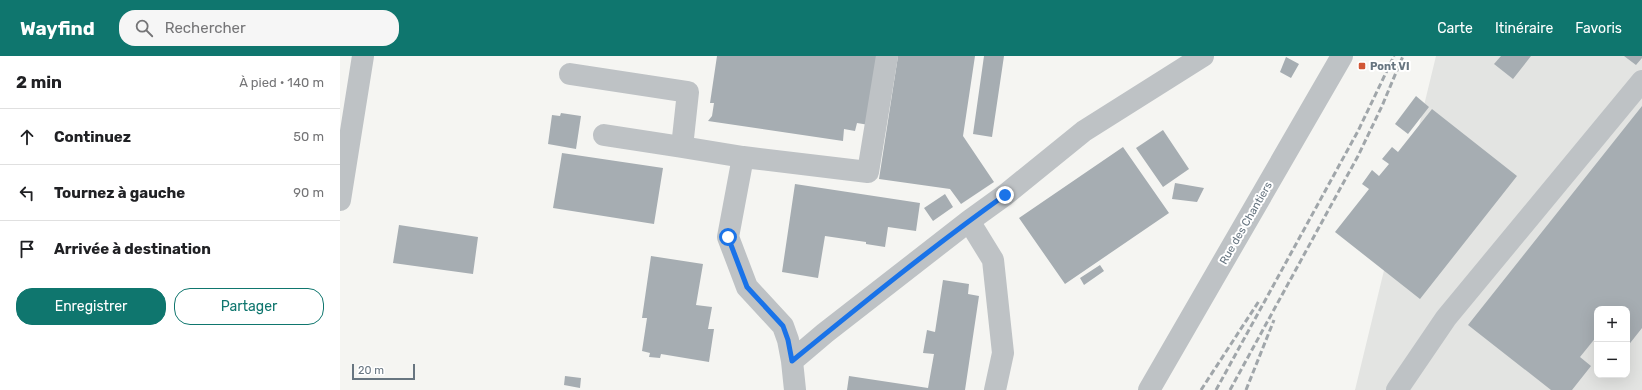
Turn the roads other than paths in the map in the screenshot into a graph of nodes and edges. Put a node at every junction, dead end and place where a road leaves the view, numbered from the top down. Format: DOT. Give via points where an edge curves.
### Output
graph roads {
  1 [pos="363,56"];
  2 [pos="888,56"];
  3 [pos="1203,56"];
  4 [pos="1342,56"];
  5 [pos="570,74"];
  6 [pos="1642,81"];
  7 [pos="604,135"];
  8 [pos="682,147"];
  9 [pos="743,157"];
  10 [pos="341,191"];
  11 [pos="969,221"];
  12 [pos="792,361"];
  13 [pos="795,390"];
  14 [pos="995,390"];
  15 [pos="1149,390"];
  16 [pos="1397,390"];
  1 -- 10 [label="street"];
  2 -- 9 [label="street" via="868,172"];
  3 -- 11 [label="street" via="1084,131"];
  4 -- 15 [label="street, Rue des Chantiers"];
  5 -- 8 [label="street" via="688,92"];
  6 -- 16 [label="street" via="1446,318"];
  7 -- 8 [label="street"];
  8 -- 9 [label="street"];
  9 -- 12 [label="street" via="728,237 747,287 783,326"];
  11 -- 12 [label="street"];
  11 -- 14 [label="street" via="994,260 1003,353"];
  12 -- 13 [label="street"];
}
